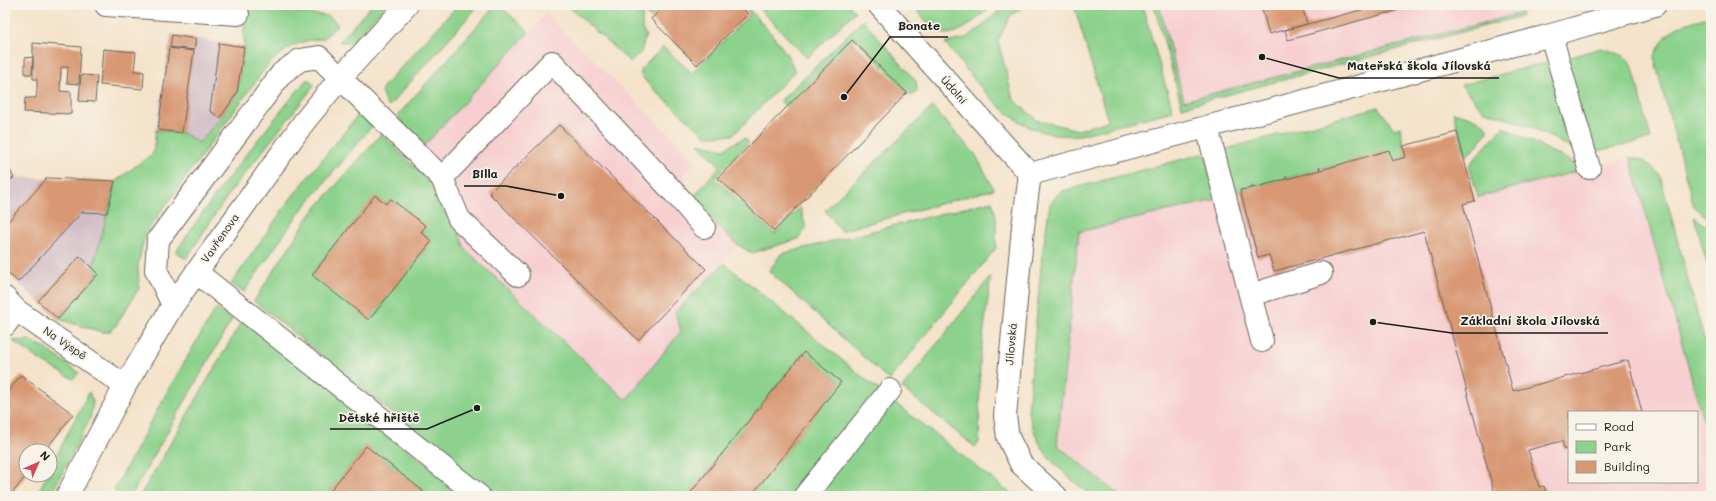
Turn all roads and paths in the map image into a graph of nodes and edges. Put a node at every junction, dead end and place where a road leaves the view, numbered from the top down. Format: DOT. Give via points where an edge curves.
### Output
graph roads {
  1 [pos="106,5"];
  2 [pos="407,5"];
  3 [pos="879,5"];
  4 [pos="1655,5"];
  5 [pos="238,14"];
  6 [pos="1551,35"];
  7 [pos="341,77"];
  8 [pos="1208,127"];
  9 [pos="1590,168"];
  10 [pos="1030,174"];
  11 [pos="442,178"];
  12 [pos="704,227"];
  13 [pos="196,272"];
  14 [pos="1321,274"];
  15 [pos="518,275"];
  16 [pos="1250,295"];
  17 [pos="173,305"];
  18 [pos="9,311"];
  19 [pos="1262,341"];
  20 [pos="126,386"];
  21 [pos="890,390"];
  22 [pos="67,496"];
  23 [pos="479,496"];
  24 [pos="805,496"];
  25 [pos="1056,496"];
  1 -- 5 [label="street"];
  2 -- 7 [label="street, Vavřenova"];
  3 -- 10 [label="street, Údolní"];
  4 -- 6 [label="street"];
  6 -- 8 [label="street"];
  6 -- 9 [label="street"];
  7 -- 11 [label="street"];
  7 -- 13 [label="street, Vavřenova" via="274,161"];
  7 -- 17 [label="street" via="319,57 300,60 282,73 158,240 156,270"];
  8 -- 10 [label="street"];
  8 -- 16 [label="street"];
  10 -- 25 [label="street, Jílovská" via="1005,416 1008,437 1021,464"];
  11 -- 12 [label="street" via="552,62"];
  11 -- 15 [label="street" via="459,219"];
  13 -- 17 [label="street, Vavřenova"];
  13 -- 23 [label="street"];
  14 -- 16 [label="street"];
  16 -- 19 [label="street"];
  17 -- 20 [label="street, Vavřenova"];
  18 -- 20 [label="street, Na Výspě"];
  20 -- 22 [label="street, Vavřenova"];
  21 -- 24 [label="street"];
}
